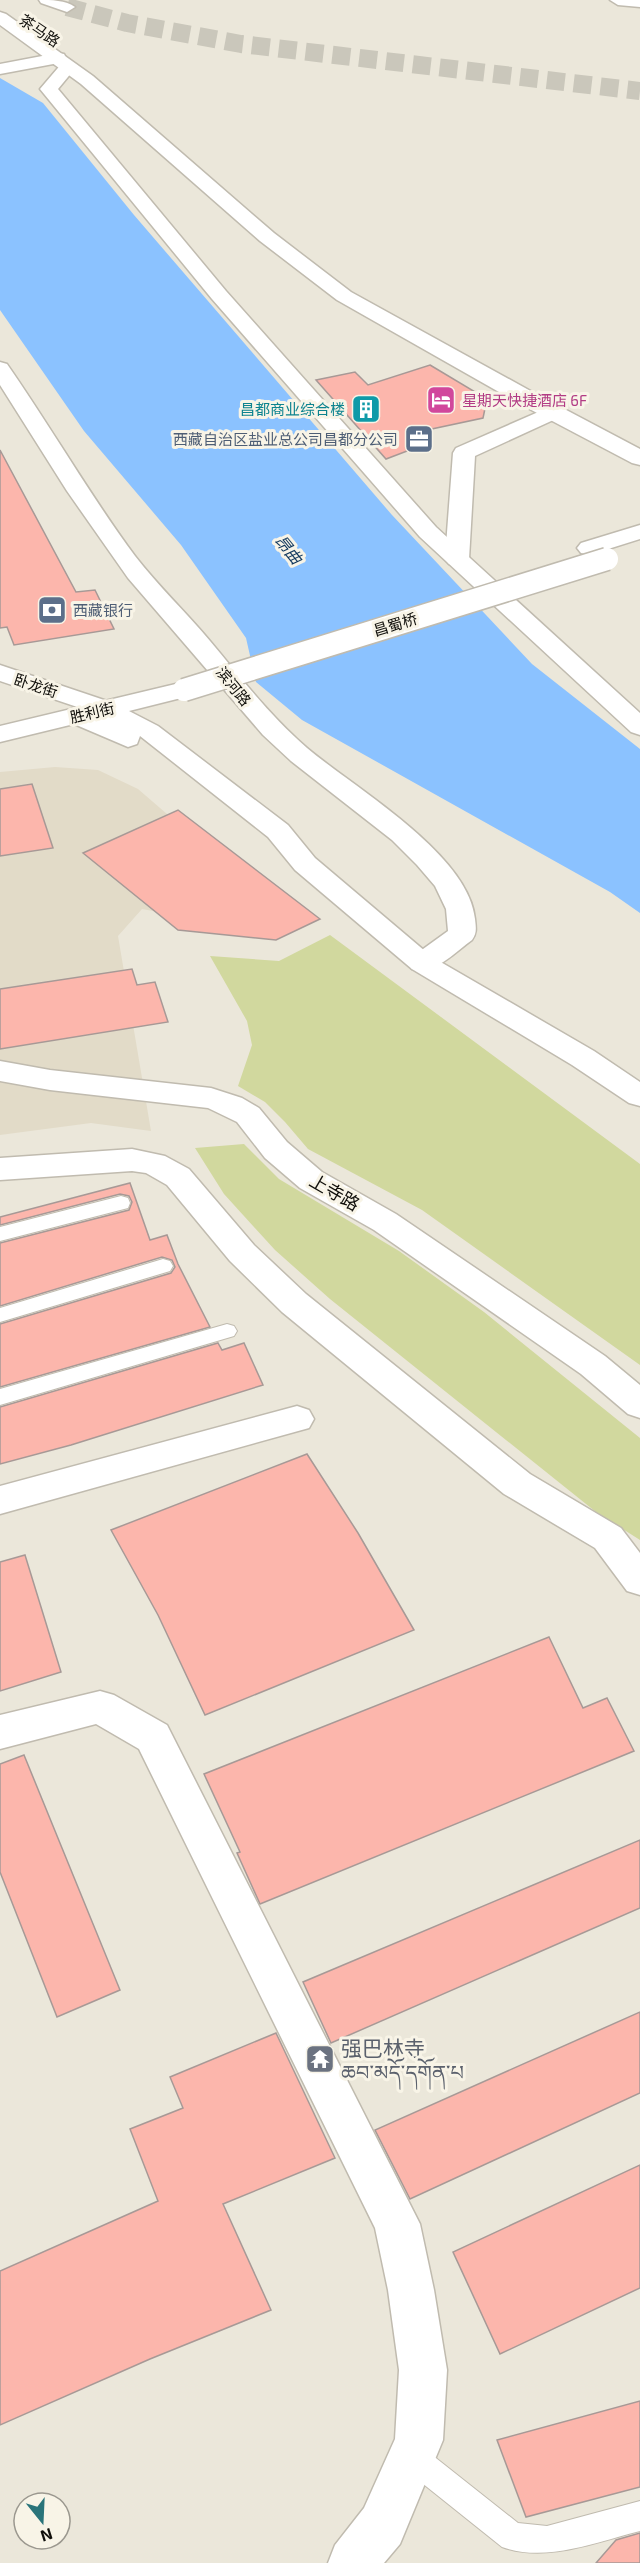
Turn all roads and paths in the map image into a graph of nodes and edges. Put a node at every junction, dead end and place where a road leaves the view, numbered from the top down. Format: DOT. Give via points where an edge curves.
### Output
graph roads {
  1 [pos="47,0"];
  2 [pos="618,0"];
  3 [pos="640,2"];
  4 [pos="0,3"];
  5 [pos="67,7"];
  6 [pos="0,17"];
  7 [pos="63,62"];
  8 [pos="0,69"];
  9 [pos="0,368"];
  10 [pos="552,412"];
  11 [pos="640,459"];
  12 [pos="640,532"];
  13 [pos="640,549"];
  14 [pos="598,554"];
  15 [pos="457,559"];
  16 [pos="0,672"];
  17 [pos="180,682"];
  18 [pos="0,690"];
  19 [pos="80,708"];
  20 [pos="0,720"];
  21 [pos="640,727"];
  22 [pos="0,734"];
  23 [pos="422,963"];
  24 [pos="0,1071"];
  25 [pos="640,1096"];
  26 [pos="0,1169"];
  27 [pos="120,1203"];
  28 [pos="0,1234"];
  29 [pos="163,1266"];
  30 [pos="0,1315"];
  31 [pos="226,1331"];
  32 [pos="0,1397"];
  33 [pos="640,1405"];
  34 [pos="297,1419"];
  35 [pos="0,1500"];
  36 [pos="608,1538"];
  37 [pos="640,1565"];
  38 [pos="640,1580"];
  39 [pos="0,1732"];
  40 [pos="412,2457"];
  41 [pos="640,2516"];
  42 [pos="353,2563"];
  1 -- 5 [label="main road"];
  2 -- 3 [label="main road"];
  4 -- 7 [label="main road, 茶马路" via="70,50"];
  6 -- 7 [label="main road, 茶马路"];
  7 -- 8 [label="main road"];
  7 -- 10 [label="main road" via="303,266 344,296"];
  7 -- 15 [label="main road" via="49,89 219,295 428,532"];
  9 -- 23 [label="main road, 滨河路" via="129,563 268,727 402,834 449,886 464,923 462,934"];
  10 -- 11 [label="main road"];
  10 -- 15 [label="main road" via="464,453"];
  12 -- 14 [label="main road"];
  13 -- 14 [label="main road"];
  14 -- 17 [label="main road, 昌蜀桥, bridge"];
  15 -- 21 [label="main road"];
  16 -- 19 [label="main road, 卧龙街"];
  17 -- 19 [label="main road, 胜利街"];
  18 -- 19 [label="main road, 卧龙街"];
  19 -- 20 [label="main road, 胜利街"];
  19 -- 22 [label="main road, 胜利街"];
  19 -- 23 [label="main road" via="136,744 250,837 305,864"];
  23 -- 25 [label="main road"];
  24 -- 33 [label="main road, 上寺路" via="211,1098 231,1105 248,1116 276,1150 311,1180 385,1222 592,1365"];
  26 -- 36 [label="main road" via="132,1160 154,1164 178,1177 242,1253 294,1303 517,1484"];
  27 -- 28 [label="lane"];
  29 -- 30 [label="lane"];
  31 -- 32 [label="lane"];
  34 -- 35 [label="main road"];
  36 -- 37 [label="main road"];
  36 -- 38 [label="main road"];
  39 -- 40 [label="main road" via="100,1707 153,1737 397,2223 423,2370 419,2440"];
  40 -- 41 [label="lane" via="512,2537 547,2541"];
  40 -- 42 [label="main road" via="382,2526"];
}
